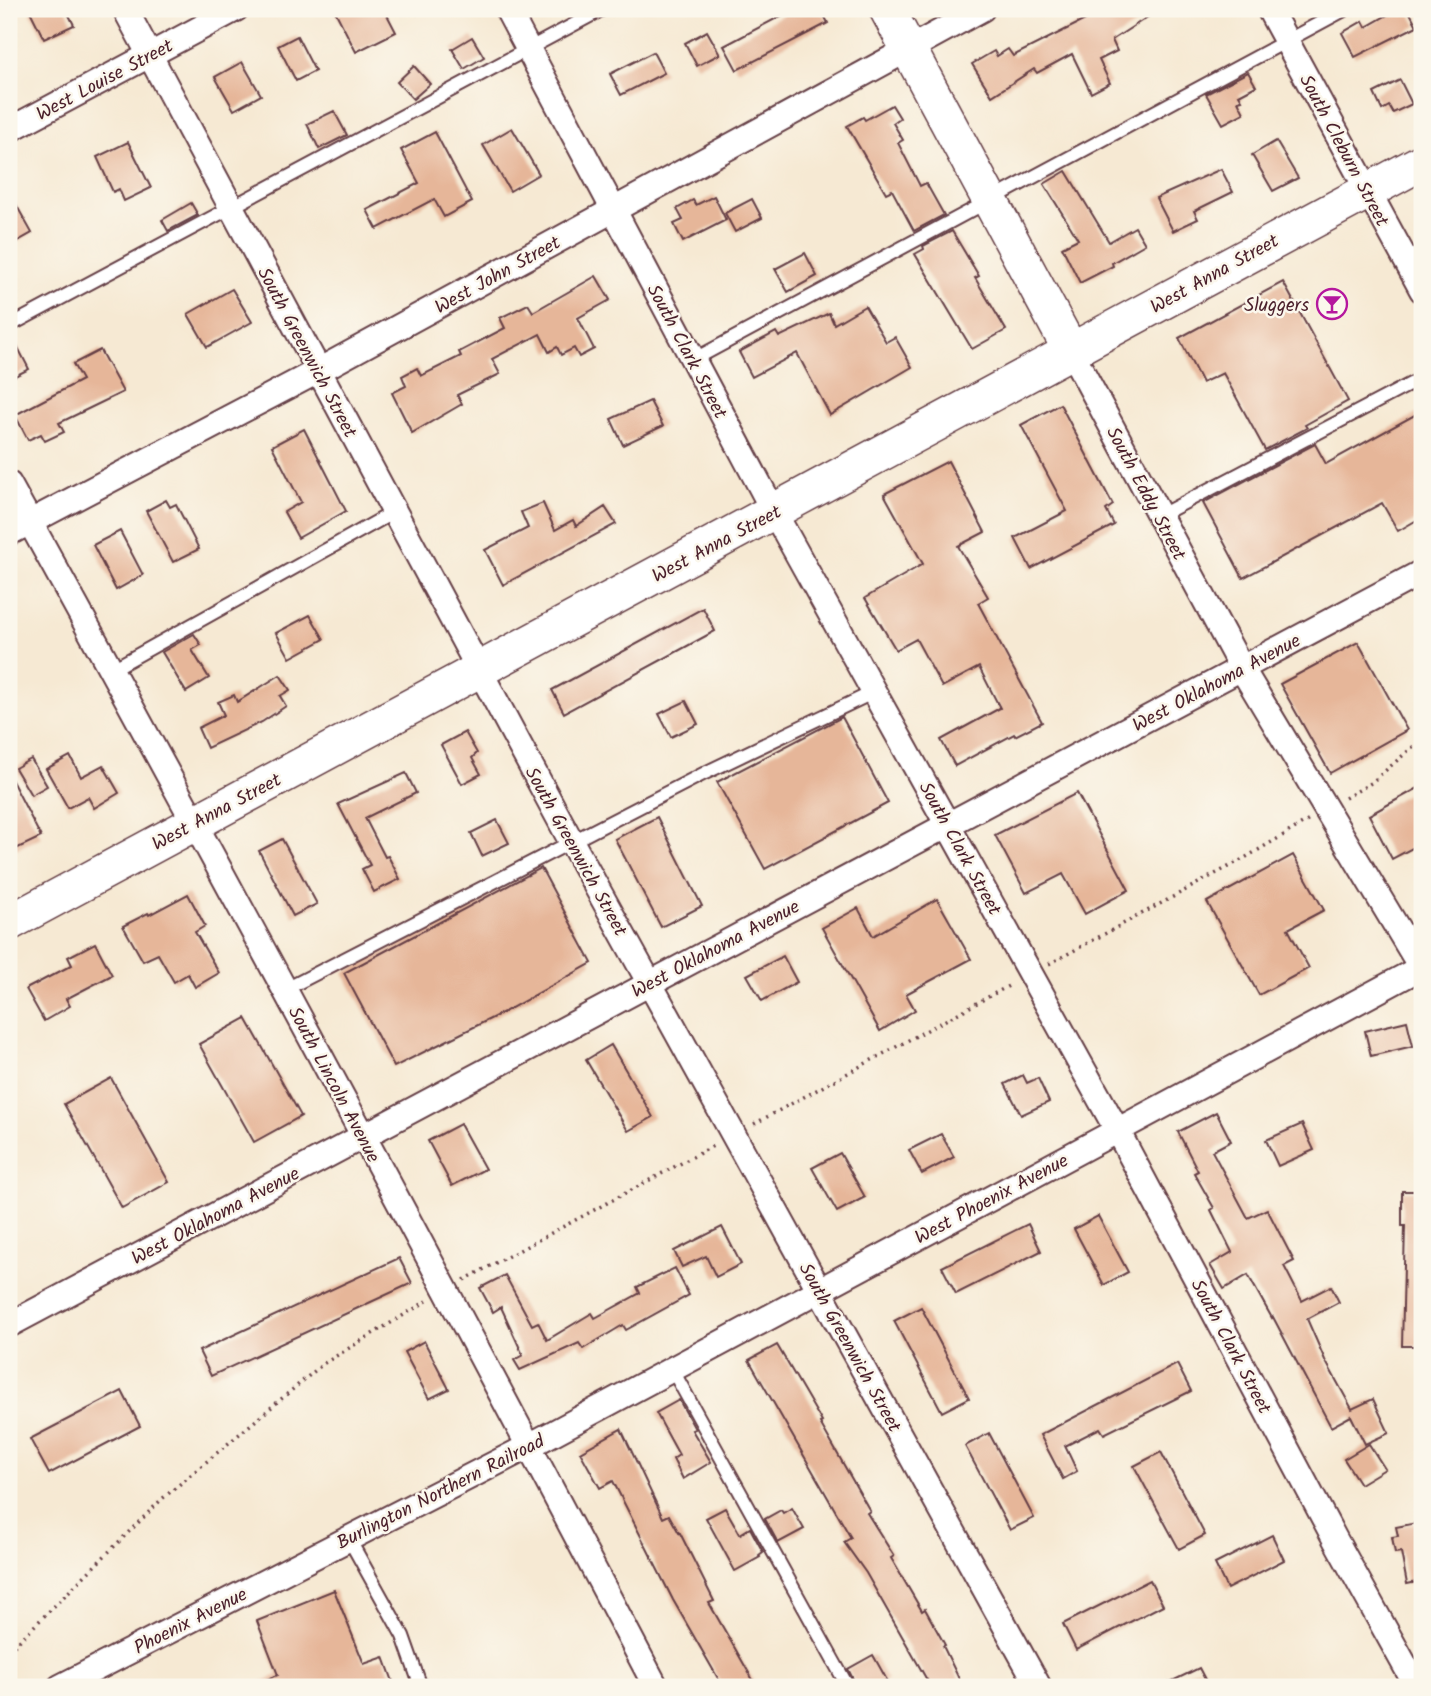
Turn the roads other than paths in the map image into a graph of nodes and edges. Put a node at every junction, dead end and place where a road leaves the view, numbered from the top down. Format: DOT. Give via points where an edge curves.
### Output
graph roads {
  1 [pos="125,9"];
  2 [pos="236,9"];
  3 [pos="507,9"];
  4 [pos="603,9"];
  5 [pos="887,9"];
  6 [pos="982,9"];
  7 [pos="1269,9"];
  8 [pos="1346,9"];
  9 [pos="1286,41"];
  10 [pos="528,49"];
  11 [pos="909,49"];
  12 [pos="150,55"];
  13 [pos="9,130"];
  14 [pos="1422,162"];
  15 [pos="1368,192"];
  16 [pos="990,201"];
  17 [pos="231,207"];
  18 [pos="613,210"];
  19 [pos="1422,290"];
  20 [pos="9,326"];
  21 [pos="1071,351"];
  22 [pos="693,360"];
  23 [pos="318,371"];
  24 [pos="1422,378"];
  25 [pos="9,484"];
  26 [pos="394,512"];
  27 [pos="774,512"];
  28 [pos="1159,516"];
  29 [pos="19,528"];
  30 [pos="1422,572"];
  31 [pos="1242,669"];
  32 [pos="111,670"];
  33 [pos="478,671"];
  34 [pos="874,692"];
  35 [pos="195,823"];
  36 [pos="948,825"];
  37 [pos="571,841"];
  38 [pos="9,923"];
  39 [pos="1422,968"];
  40 [pos="649,983"];
  41 [pos="284,990"];
  42 [pos="1117,1130"];
  43 [pos="363,1136"];
  44 [pos="819,1290"];
  45 [pos="9,1325"];
  46 [pos="672,1369"];
  47 [pos="560,1429"];
  48 [pos="529,1446"];
  49 [pos="349,1539"];
  50 [pos="320,1554"];
  51 [pos="60,1687"];
  52 [pos="422,1687"];
  53 [pos="656,1687"];
  54 [pos="848,1687"];
  55 [pos="1039,1687"];
  56 [pos="1417,1687"];
  1 -- 12 [label="street, South Greenwich Street"];
  2 -- 12 [label="street, West Louise Street"];
  3 -- 10 [label="street, South Clark Street"];
  4 -- 10 [label="lane"];
  5 -- 11 [label="main road, South Eddy Street"];
  6 -- 11 [label="street, West John Street"];
  7 -- 9 [label="street, South Cleburn Street"];
  8 -- 9 [label="lane"];
  9 -- 15 [label="street, South Cleburn Street"];
  9 -- 16 [label="lane"];
  10 -- 17 [label="lane"];
  10 -- 18 [label="street, South Clark Street"];
  11 -- 16 [label="main road, South Eddy Street"];
  11 -- 18 [label="street, West John Street"];
  12 -- 13 [label="street, West Louise Street"];
  12 -- 17 [label="street, South Greenwich Street"];
  14 -- 15 [label="main road, West Anna Street"];
  15 -- 19 [label="street, South Cleburn Street"];
  15 -- 21 [label="main road, West Anna Street"];
  16 -- 21 [label="main road, South Eddy Street"];
  16 -- 22 [label="lane"];
  17 -- 20 [label="lane"];
  17 -- 23 [label="street, South Greenwich Street"];
  18 -- 22 [label="street, South Clark Street"];
  18 -- 23 [label="street, West John Street"];
  21 -- 27 [label="main road, West Anna Street"];
  21 -- 28 [label="street, South Eddy Street"];
  22 -- 27 [label="street, South Clark Street"];
  23 -- 26 [label="street, South Greenwich Street"];
  23 -- 29 [label="street, West John Street"];
  24 -- 28 [label="lane"];
  25 -- 29 [label="street, South Lincoln Avenue"];
  26 -- 32 [label="lane"];
  26 -- 33 [label="street, South Greenwich Street"];
  27 -- 33 [label="main road, West Anna Street"];
  27 -- 34 [label="street, South Clark Street"];
  28 -- 31 [label="street, South Eddy Street"];
  29 -- 32 [label="street, South Lincoln Avenue"];
  30 -- 31 [label="street, West Oklahoma Avenue"];
  31 -- 36 [label="street, West Oklahoma Avenue"];
  31 -- 39 [label="street, South Eddy Street"];
  32 -- 35 [label="street, South Lincoln Avenue"];
  33 -- 35 [label="main road, West Anna Street"];
  33 -- 37 [label="street, South Greenwich Street"];
  34 -- 36 [label="street, South Clark Street"];
  34 -- 37 [label="lane"];
  35 -- 38 [label="main road, West Anna Street"];
  35 -- 41 [label="street, South Lincoln Avenue"];
  36 -- 40 [label="street, West Oklahoma Avenue"];
  36 -- 42 [label="street, South Clark Street"];
  37 -- 40 [label="street, South Greenwich Street"];
  37 -- 41 [label="lane"];
  39 -- 42 [label="street, West Phoenix Avenue"];
  40 -- 43 [label="street, West Oklahoma Avenue"];
  40 -- 44 [label="street, South Greenwich Street"];
  41 -- 43 [label="street, South Lincoln Avenue"];
  42 -- 44 [label="street, West Phoenix Avenue"];
  42 -- 56 [label="street, South Clark Street"];
  43 -- 45 [label="street, West Oklahoma Avenue"];
  43 -- 48 [label="street, South Lincoln Avenue"];
  44 -- 46 [label="street, West Phoenix Avenue"];
  44 -- 55 [label="street, South Greenwich Street"];
  46 -- 47 [label="street, West Phoenix Avenue"];
  46 -- 54 [label="lane"];
  47 -- 48 [label="street, Burlington Northern Railroad"];
  48 -- 49 [label="street, Burlington Northern Railroad"];
  48 -- 53 [label="street, South Lincoln Avenue"];
  49 -- 50 [label="street, Burlington Northern Railroad"];
  49 -- 52 [label="lane" via="403,1636"];
  50 -- 51 [label="street, Phoenix Avenue"];
}
